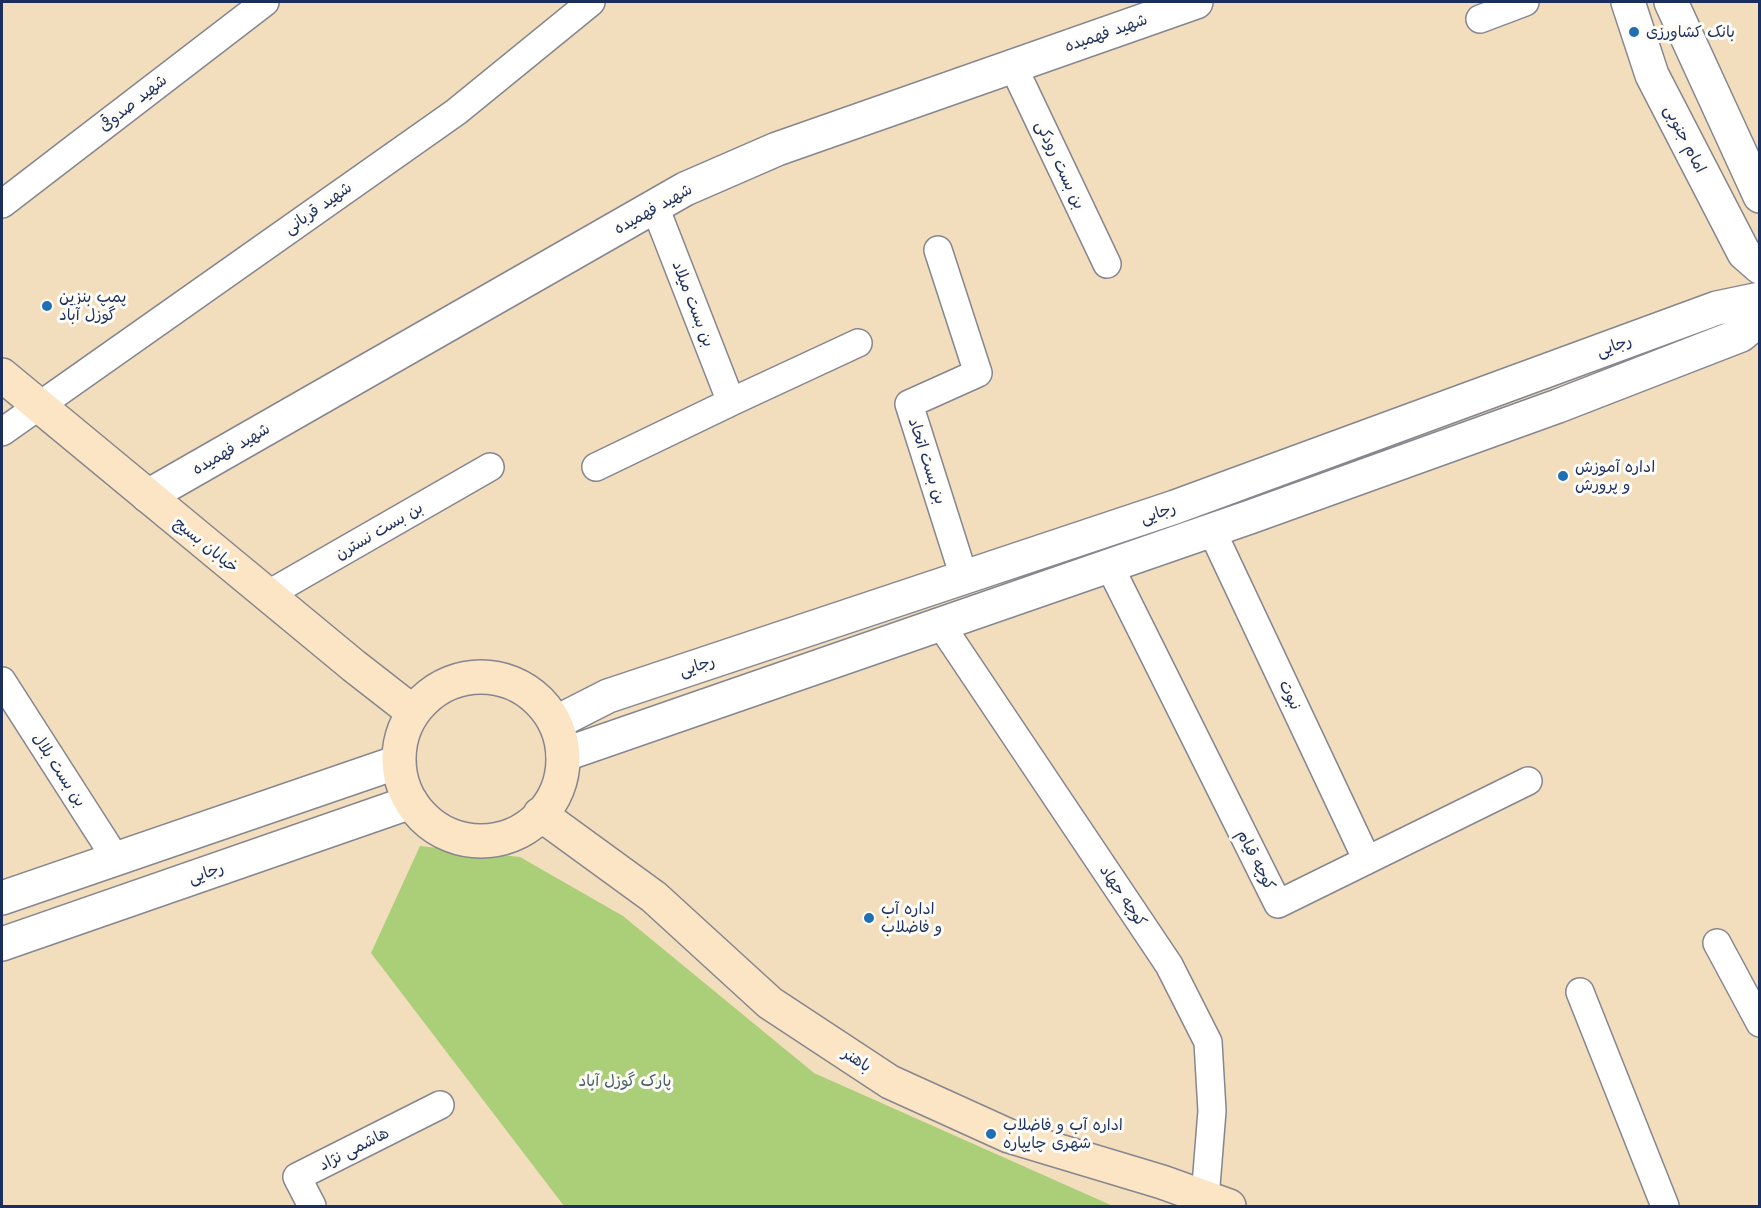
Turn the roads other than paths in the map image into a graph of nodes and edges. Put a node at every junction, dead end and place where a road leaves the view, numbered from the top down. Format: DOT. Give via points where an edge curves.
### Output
graph roads {
  1 [pos="265,2"];
  2 [pos="591,2"];
  3 [pos="1196,2"];
  4 [pos="1525,2"];
  5 [pos="1628,2"];
  6 [pos="1671,2"];
  7 [pos="1480,19"];
  8 [pos="1013,66"];
  9 [pos="1760,196"];
  10 [pos="2,204"];
  11 [pos="655,207"];
  12 [pos="938,250"];
  13 [pos="1107,264"];
  14 [pos="1760,267"];
  15 [pos="1760,299"];
  16 [pos="1760,319"];
  17 [pos="858,343"];
  18 [pos="2,375"];
  19 [pos="731,402"];
  20 [pos="38,405"];
  21 [pos="2,432"];
  22 [pos="490,467"];
  23 [pos="596,467"];
  24 [pos="148,496"];
  25 [pos="1212,531"];
  26 [pos="1110,567"];
  27 [pos="964,577"];
  28 [pos="267,595"];
  29 [pos="942,625"];
  30 [pos="2,681"];
  31 [pos="413,712"];
  32 [pos="555,723"];
  33 [pos="563,755"];
  34 [pos="398,762"];
  35 [pos="1528,781"];
  36 [pos="411,802"];
  37 [pos="540,814"];
  38 [pos="116,859"];
  39 [pos="1367,860"];
  40 [pos="2,898"];
  41 [pos="1717,943"];
  42 [pos="2,944"];
  43 [pos="1580,992"];
  44 [pos="1760,1023"];
  45 [pos="440,1106"];
  46 [pos="1214,1204"];
  47 [pos="312,1206"];
  48 [pos="1665,1206"];
  1 -- 10 [label="street, شهید صدوقی"];
  2 -- 20 [label="street, شهید قربانی" via="456,112"];
  3 -- 8 [label="street, شهید فهمیده"];
  4 -- 7 [label="street"];
  5 -- 14 [label="street, امام جنوبی" via="1652,75 1744,253"];
  6 -- 9 [label="street"];
  8 -- 11 [label="street, شهید فهمیده" via="777,149 685,189"];
  8 -- 13 [label="street, بن بست رودکی"];
  11 -- 19 [label="street, بن بست میلاد"];
  11 -- 24 [label="street, شهید فهمیده"];
  12 -- 27 [label="street, بن بست اتحاد" via="978,373 909,404"];
  15 -- 27 [label="street, رجایی" via="1717,308 1175,507"];
  16 -- 25 [label="street" via="1741,335 1720,344"];
  17 -- 19 [label="street"];
  18 -- 20 [label="main road, خیابان بسیج"];
  19 -- 23 [label="street"];
  20 -- 21 [label="street, شهید قربانی"];
  20 -- 24 [label="main road, خیابان بسیج"];
  22 -- 28 [label="street, بن بست نسترن"];
  24 -- 28 [label="main road, خیابان بسیج"];
  25 -- 26 [label="street"];
  25 -- 39 [label="street, نبوت"];
  26 -- 29 [label="street"];
  26 -- 39 [label="street, کوچه قیام" via="1278,904"];
  27 -- 32 [label="street, رجایی" via="608,696"];
  28 -- 31 [label="main road, خیابان بسیج"];
  29 -- 33 [label="street"];
  29 -- 46 [label="street, کوچه جهاد" via="1169,965 1208,1042"];
  30 -- 38 [label="street, بن بست بلال"];
  31 -- 32 [label="main road" via="430,694 451,682 475,676 500,678 522,687 542,703"];
  31 -- 34 [label="main road" via="402,736"];
  32 -- 33 [label="main road"];
  33 -- 37 [label="main road" via="561,777"];
  34 -- 36 [label="main road"];
  34 -- 38 [label="street"];
  35 -- 39 [label="street, کوچه قیام"];
  36 -- 37 [label="main road" via="427,821 448,834 472,840 497,839 521,830"];
  36 -- 42 [label="street, رجایی"];
  37 -- 46 [label="main road, باهنر" via="654,897 770,1003 890,1082 1009,1136 1162,1182"];
  38 -- 40 [label="street"];
  41 -- 44 [label="street"];
  43 -- 48 [label="street"];
  45 -- 47 [label="street, هاشمی نژاد" via="297,1177"];
}
